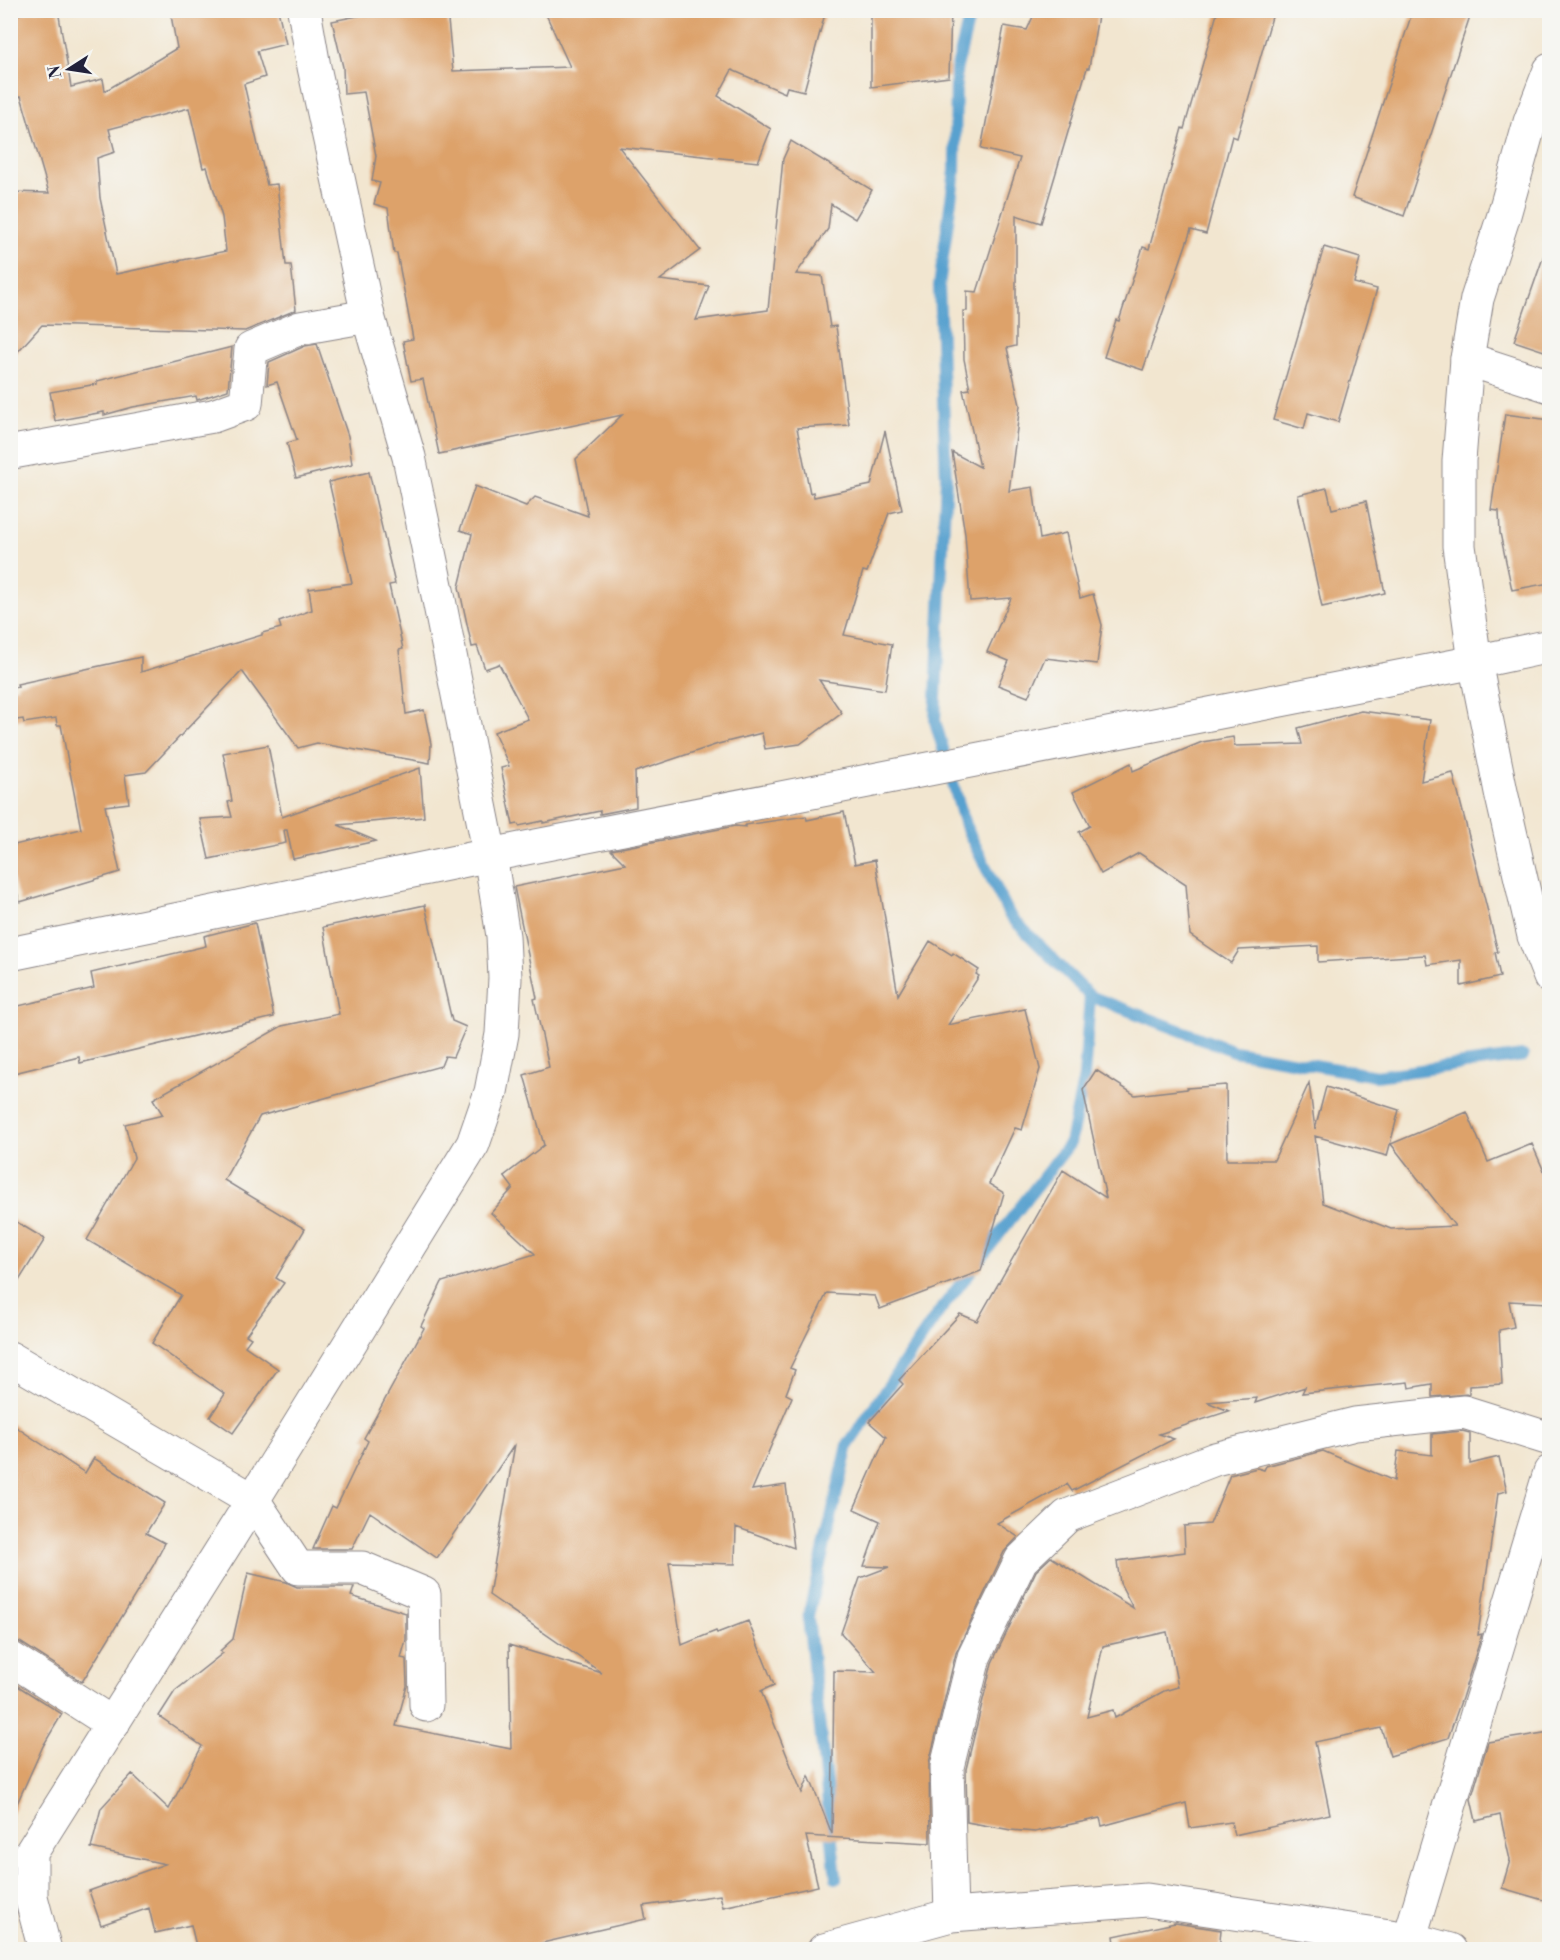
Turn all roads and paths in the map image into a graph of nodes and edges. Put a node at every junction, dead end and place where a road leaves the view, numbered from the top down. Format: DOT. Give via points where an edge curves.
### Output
graph roads {
  1 [pos="303,10"];
  2 [pos="1550,70"];
  3 [pos="1540,126"];
  4 [pos="368,316"];
  5 [pos="1467,359"];
  6 [pos="1550,386"];
  7 [pos="10,451"];
  8 [pos="1550,646"];
  9 [pos="1475,662"];
  10 [pos="490,855"];
  11 [pos="10,954"];
  12 [pos="1550,977"];
  13 [pos="10,1358"];
  14 [pos="1550,1439"];
  15 [pos="1550,1472"];
  16 [pos="253,1500"];
  17 [pos="10,1658"];
  18 [pos="426,1704"];
  19 [pos="113,1724"];
  20 [pos="21,1855"];
  21 [pos="951,1915"];
  22 [pos="1408,1944"];
  23 [pos="45,1950"];
  24 [pos="824,1950"];
  25 [pos="1450,1950"];
  1 -- 4 [label="street"];
  2 -- 3 [label="street"];
  3 -- 5 [label="street" via="1504,215 1477,299"];
  4 -- 7 [label="street" via="300,328 251,349 246,404 213,416"];
  4 -- 10 [label="street" via="409,457"];
  5 -- 6 [label="street"];
  5 -- 9 [label="street" via="1459,461 1459,546"];
  8 -- 9 [label="street"];
  9 -- 10 [label="street"];
  9 -- 12 [label="street" via="1534,936"];
  10 -- 11 [label="street"];
  10 -- 16 [label="street" via="503,936 502,1034 491,1092 473,1144"];
  13 -- 16 [label="street"];
  14 -- 21 [label="street" via="1464,1412 1355,1424 1215,1459 1067,1516 1021,1560 974,1657 947,1767"];
  15 -- 22 [label="street"];
  16 -- 18 [label="street" via="298,1568 362,1568 423,1594"];
  16 -- 19 [label="street"];
  17 -- 19 [label="street"];
  19 -- 20 [label="street"];
  20 -- 23 [label="street"];
  21 -- 22 [label="street" via="1147,1900"];
  21 -- 24 [label="street"];
  22 -- 25 [label="street"];
}
